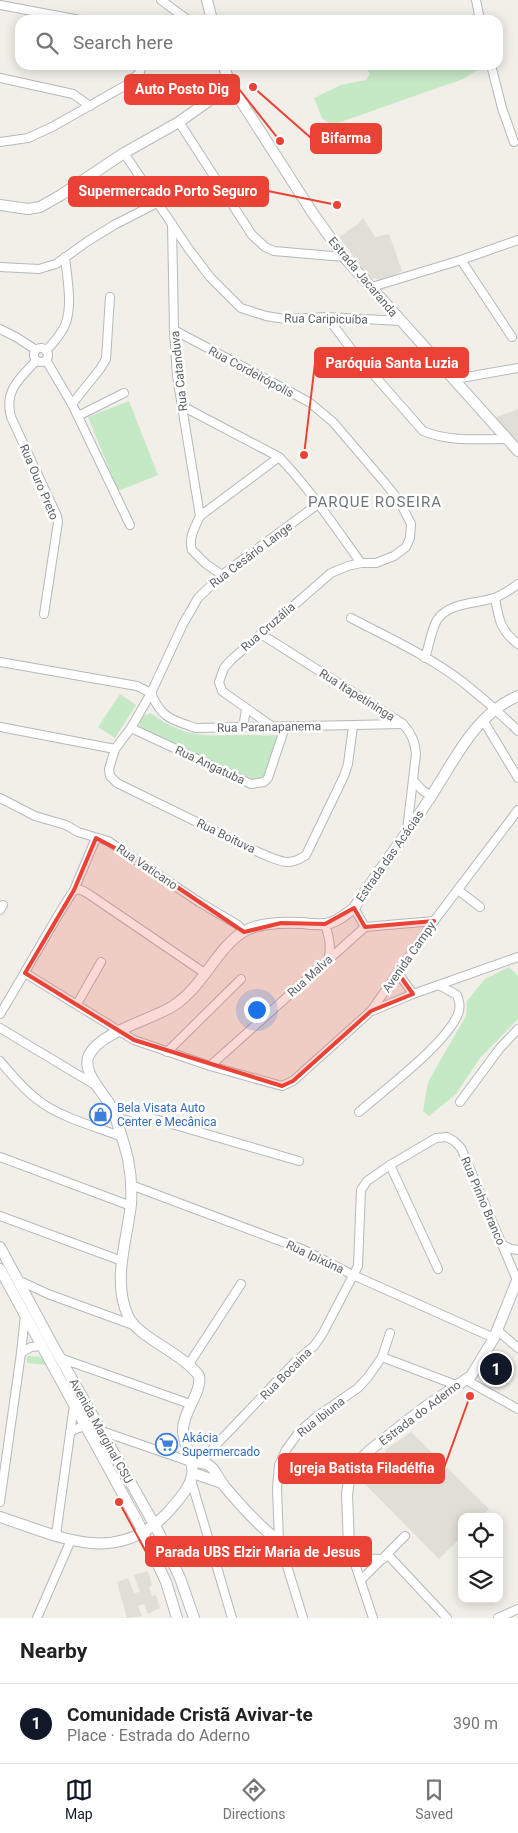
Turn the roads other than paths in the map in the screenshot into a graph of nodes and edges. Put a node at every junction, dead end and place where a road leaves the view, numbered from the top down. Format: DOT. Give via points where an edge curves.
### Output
graph roads {
  1 [pos="161,0"];
  2 [pos="207,0"];
  3 [pos="476,0"];
  4 [pos="0,5"];
  5 [pos="53,15"];
  6 [pos="181,15"];
  7 [pos="211,15"];
  8 [pos="479,15"];
  9 [pos="141,70"];
  10 [pos="226,70"];
  11 [pos="492,70"];
  12 [pos="0,78"];
  13 [pos="231,85"];
  14 [pos="90,106"];
  15 [pos="179,122"];
  16 [pos="0,142"];
  17 [pos="514,142"];
  18 [pos="124,153"];
  19 [pos="157,203"];
  20 [pos="0,205"];
  21 [pos="172,224"];
  22 [pos="518,240"];
  23 [pos="66,257"];
  24 [pos="344,257"];
  25 [pos="461,260"];
  26 [pos="0,267"];
  27 [pos="372,287"];
  28 [pos="110,297"];
  29 [pos="327,317"];
  30 [pos="401,321"];
  31 [pos="0,329"];
  32 [pos="174,330"];
  33 [pos="512,337"];
  34 [pos="36,350"];
  35 [pos="46,351"];
  36 [pos="46,360"];
  37 [pos="36,361"];
  38 [pos="518,368"];
  39 [pos="455,379"];
  40 [pos="124,393"];
  41 [pos="72,404"];
  42 [pos="182,406"];
  43 [pos="78,416"];
  44 [pos="507,439"];
  45 [pos="518,451"];
  46 [pos="279,457"];
  47 [pos="318,504"];
  48 [pos="200,516"];
  49 [pos="130,525"];
  50 [pos="361,563"];
  51 [pos="222,575"];
  52 [pos="518,584"];
  53 [pos="495,598"];
  54 [pos="44,614"];
  55 [pos="351,618"];
  56 [pos="261,634"];
  57 [pos="518,644"];
  58 [pos="425,658"];
  59 [pos="0,662"];
  60 [pos="151,693"];
  61 [pos="518,696"];
  62 [pos="246,709"];
  63 [pos="496,709"];
  64 [pos="483,720"];
  65 [pos="403,724"];
  66 [pos="353,726"];
  67 [pos="0,727"];
  68 [pos="273,727"];
  69 [pos="285,727"];
  70 [pos="130,728"];
  71 [pos="243,728"];
  72 [pos="518,731"];
  73 [pos="115,749"];
  74 [pos="518,778"];
  75 [pos="413,780"];
  76 [pos="431,796"];
  77 [pos="0,798"];
  78 [pos="518,810"];
  79 [pos="407,830"];
  80 [pos="96,838"];
  81 [pos="458,890"];
  82 [pos="73,891"];
  83 [pos="480,907"];
  84 [pos="354,908"];
  85 [pos="434,920"];
  86 [pos="325,924"];
  87 [pos="365,927"];
  88 [pos="244,932"];
  89 [pos="518,957"];
  90 [pos="328,960"];
  91 [pos="101,962"];
  92 [pos="25,973"];
  93 [pos="398,973"];
  94 [pos="206,974"];
  95 [pos="241,979"];
  96 [pos="439,985"];
  97 [pos="413,994"];
  98 [pos="77,1004"];
  99 [pos="371,1011"];
  100 [pos="0,1014"];
  101 [pos="0,1028"];
  102 [pos="518,1030"];
  103 [pos="119,1031"];
  104 [pos="167,1052"];
  105 [pos="0,1061"];
  106 [pos="210,1066"];
  107 [pos="97,1086"];
  108 [pos="460,1102"];
  109 [pos="110,1106"];
  110 [pos="359,1112"];
  111 [pos="120,1136"];
  112 [pos="0,1157"];
  113 [pos="299,1161"];
  114 [pos="390,1165"];
  115 [pos="132,1185"];
  116 [pos="130,1206"];
  117 [pos="0,1216"];
  118 [pos="501,1244"];
  119 [pos="0,1247"];
  120 [pos="518,1250"];
  121 [pos="122,1261"];
  122 [pos="438,1269"];
  123 [pos="0,1270"];
  124 [pos="353,1275"];
  125 [pos="518,1279"];
  126 [pos="18,1280"];
  127 [pos="241,1284"];
  128 [pos="516,1292"];
  129 [pos="48,1294"];
  130 [pos="28,1297"];
  131 [pos="18,1304"];
  132 [pos="25,1315"];
  133 [pos="133,1324"];
  134 [pos="390,1333"];
  135 [pos="496,1334"];
  136 [pos="41,1346"];
  137 [pos="518,1348"];
  138 [pos="22,1353"];
  139 [pos="382,1357"];
  140 [pos="60,1358"];
  141 [pos="189,1364"];
  142 [pos="64,1376"];
  143 [pos="466,1380"];
  144 [pos="456,1385"];
  145 [pos="190,1404"];
  146 [pos="74,1405"];
  147 [pos="518,1409"];
  148 [pos="87,1426"];
  149 [pos="70,1432"];
  150 [pos="102,1432"];
  151 [pos="203,1462"];
  152 [pos="192,1472"];
  153 [pos="222,1483"];
  154 [pos="0,1502"];
  155 [pos="0,1517"];
  156 [pos="155,1525"];
  157 [pos="143,1532"];
  158 [pos="56,1535"];
  159 [pos="405,1536"];
  160 [pos="71,1540"];
  161 [pos="279,1540"];
  162 [pos="349,1546"];
  163 [pos="385,1557"];
  164 [pos="353,1558"];
  165 [pos="180,1578"];
  166 [pos="361,1580"];
  167 [pos="166,1582"];
  168 [pos="518,1609"];
  169 [pos="37,1618"];
  170 [pos="177,1618"];
  171 [pos="194,1618"];
  172 [pos="232,1618"];
  173 [pos="303,1618"];
  174 [pos="373,1618"];
  175 [pos="447,1618"];
  176 [pos="498,1618"];
  1 -- 6 [label="street"];
  2 -- 7 [label="main road"];
  3 -- 8 [label="street"];
  4 -- 5 [label="street"];
  9 -- 14 [label="street" via="136,78"];
  10 -- 13 [label="main road, Estrada Jacaranda"];
  11 -- 17 [label="street"];
  12 -- 14 [label="street" via="73,94"];
  13 -- 15 [label="main road"];
  13 -- 24 [label="main road, Estrada Jacaranda"];
  14 -- 16 [label="street" via="37,135"];
  15 -- 18 [label="main road"];
  15 -- 24 [label="street" via="252,235 265,248"];
  18 -- 19 [label="street, Rua Caripicuíba"];
  18 -- 20 [label="main road" via="40,207 28,209"];
  19 -- 21 [label="street, Rua Caripicuíba"];
  19 -- 23 [label="street" via="114,225"];
  21 -- 29 [label="street, Rua Caripicuíba" via="210,277 241,308 285,319"];
  21 -- 32 [label="street, Rua Catanduva"];
  22 -- 25 [label="street"];
  23 -- 26 [label="street" via="39,269"];
  23 -- 35 [label="street" via="67,321"];
  24 -- 27 [label="main road, Estrada Jacaranda"];
  25 -- 27 [label="street"];
  25 -- 33 [label="street"];
  27 -- 30 [label="main road, Estrada Jacaranda"];
  28 -- 41 [label="street" via="106,359"];
  29 -- 30 [label="street, Rua Caripicuíba"];
  29 -- 44 [label="street" via="423,431 457,439"];
  30 -- 39 [label="main road, Estrada Jacaranda"];
  31 -- 34 [label="street"];
  32 -- 42 [label="street, Rua Catanduva"];
  32 -- 50 [label="street, Rua Cordeirópolis" via="314,406 333,422 392,492 411,524 410,538 406,547 394,556 381,562"];
  34 -- 35 [label="street"];
  34 -- 37 [label="street"];
  35 -- 36 [label="street"];
  36 -- 37 [label="street"];
  36 -- 41 [label="street"];
  37 -- 54 [label="street, Rua Ouro Preto" via="11,390 8,405 57,516"];
  38 -- 39 [label="street"];
  39 -- 44 [label="main road, Estrada Jacaranda"];
  40 -- 43 [label="street"];
  41 -- 43 [label="street"];
  42 -- 46 [label="street"];
  42 -- 48 [label="street, Rua Catanduva"];
  43 -- 49 [label="street"];
  44 -- 45 [label="main road, Estrada Jacaranda"];
  46 -- 47 [label="street"];
  46 -- 48 [label="street"];
  47 -- 50 [label="street"];
  47 -- 51 [label="street, Rua Cesário Lange"];
  48 -- 51 [label="street" via="190,537 192,550"];
  50 -- 56 [label="street, Rua Cruzália" via="331,573"];
  51 -- 60 [label="street, Rua Cesário Lange" via="193,606"];
  52 -- 53 [label="street"];
  53 -- 57 [label="street" via="500,626"];
  53 -- 58 [label="street" via="464,604 446,612 438,619"];
  55 -- 58 [label="street"];
  56 -- 62 [label="street, Rua Cruzália" via="231,660 219,677 222,691"];
  56 -- 65 [label="street, Rua Itapetininga"];
  58 -- 63 [label="street"];
  59 -- 60 [label="street" via="137,686"];
  60 -- 70 [label="street, Rua Boituva"];
  60 -- 71 [label="street, Rua Paranapanema" via="164,715 180,723 196,728"];
  61 -- 63 [label="main road, Estrada das Acácias"];
  62 -- 68 [label="street, Rua Cruzália"];
  62 -- 71 [label="street"];
  63 -- 64 [label="main road, Estrada das Acácias"];
  63 -- 72 [label="street"];
  64 -- 74 [label="street"];
  64 -- 76 [label="main road, Estrada das Acácias"];
  65 -- 66 [label="street, Rua Paranapanema"];
  65 -- 75 [label="street, Rua Itapetininga" via="415,745"];
  66 -- 69 [label="street, Rua Paranapanema"];
  66 -- 73 [label="street, Rua Boituva" via="348,764 334,798 306,855 290,862 260,853 117,783 110,776 109,769"];
  67 -- 73 [label="street"];
  68 -- 69 [label="street, Rua Paranapanema"];
  68 -- 71 [label="street, Rua Paranapanema"];
  69 -- 70 [label="street, Rua Angatuba" via="268,778 251,784"];
  70 -- 73 [label="street, Rua Boituva"];
  75 -- 76 [label="street"];
  75 -- 79 [label="street, Rua Itapetininga"];
  76 -- 79 [label="main road, Estrada das Acácias"];
  77 -- 80 [label="street, Rua Vaticano"];
  78 -- 81 [label="street, Avenida Campy"];
  79 -- 84 [label="main road, Estrada das Acácias"];
  80 -- 82 [label="street"];
  80 -- 88 [label="street, Rua Vaticano" via="108,841"];
  81 -- 83 [label="street"];
  81 -- 85 [label="street, Avenida Campy"];
  82 -- 92 [label="street"];
  82 -- 94 [label="street" via="80,889 90,895"];
  84 -- 86 [label="main road, Estrada das Acácias"];
  84 -- 87 [label="street"];
  85 -- 87 [label="street"];
  85 -- 93 [label="street, Avenida Campy"];
  86 -- 88 [label="main road, Estrada das Acácias" via="264,925"];
  86 -- 90 [label="street" via="331,951"];
  87 -- 90 [label="street, Rua Malva"];
  88 -- 94 [label="main road, Estrada das Acácias" via="227,946"];
  89 -- 96 [label="street"];
  90 -- 106 [label="street, Rua Malva"];
  91 -- 98 [label="street"];
  92 -- 98 [label="street"];
  92 -- 100 [label="street"];
  93 -- 97 [label="street"];
  93 -- 99 [label="street, Avenida Campy"];
  94 -- 103 [label="main road, Estrada das Acácias" via="174,1005"];
  95 -- 104 [label="street"];
  96 -- 97 [label="street"];
  96 -- 110 [label="street" via="456,995 460,1008 452,1024 434,1046"];
  97 -- 99 [label="street"];
  98 -- 103 [label="street"];
  99 -- 106 [label="street, Avenida Campy" via="293,1081 282,1086"];
  101 -- 107 [label="street"];
  102 -- 108 [label="street" via="500,1048"];
  103 -- 104 [label="street"];
  103 -- 107 [label="main road, Estrada das Acácias" via="97,1044 89,1054 87,1063"];
  104 -- 106 [label="street"];
  105 -- 111 [label="street" via="39,1102"];
  107 -- 109 [label="main road, Estrada das Acácias"];
  109 -- 111 [label="main road, Estrada das Acácias"];
  109 -- 113 [label="street"];
  111 -- 115 [label="main road, Estrada das Acácias"];
  112 -- 116 [label="street"];
  114 -- 118 [label="street, Rua Pinho Branco" via="436,1138 454,1140 461,1148"];
  114 -- 122 [label="street"];
  114 -- 124 [label="street, Rua Pinho Branco" via="367,1181 361,1190 359,1259"];
  115 -- 116 [label="main road, Estrada das Acácias"];
  115 -- 124 [label="street, Rua Ipixúna" via="304,1250"];
  116 -- 121 [label="main road, Estrada das Acácias"];
  117 -- 121 [label="street"];
  118 -- 120 [label="street"];
  118 -- 125 [label="street, Rua Pinho Branco"];
  119 -- 126 [label="main road, Avenida Marginal CSU"];
  121 -- 133 [label="main road, Estrada das Acácias" via="120,1292"];
  123 -- 131 [label="main road, Avenida Marginal CSU"];
  124 -- 135 [label="street, Rua Ipixúna"];
  124 -- 151 [label="street, Rua Bocaina" via="314,1346 296,1361"];
  125 -- 128 [label="main road, Estrada do Aderno"];
  126 -- 129 [label="street"];
  126 -- 130 [label="main road, Avenida Marginal CSU"];
  127 -- 141 [label="street"];
  128 -- 135 [label="main road, Estrada do Aderno"];
  129 -- 130 [label="street"];
  129 -- 133 [label="street"];
  130 -- 131 [label="street"];
  130 -- 140 [label="main road, Avenida Marginal CSU"];
  131 -- 132 [label="main road, Avenida Marginal CSU"];
  132 -- 136 [label="main road, Avenida Marginal CSU"];
  132 -- 138 [label="street"];
  133 -- 141 [label="main road"];
  134 -- 139 [label="street, Rua Ibiuna"];
  135 -- 137 [label="street, Rua Ipixúna"];
  135 -- 143 [label="main road, Estrada do Aderno" via="483,1359"];
  136 -- 138 [label="street" via="31,1347"];
  136 -- 142 [label="main road, Avenida Marginal CSU"];
  138 -- 154 [label="street"];
  139 -- 144 [label="street"];
  139 -- 161 [label="street, Rua Ibiuna" via="358,1388 304,1427 286,1450 278,1465"];
  140 -- 142 [label="main road, Avenida Marginal CSU"];
  140 -- 145 [label="street"];
  141 -- 145 [label="main road" via="200,1380"];
  142 -- 146 [label="main road, Avenida Marginal CSU"];
  142 -- 150 [label="main road, Avenida Marginal CSU"];
  143 -- 144 [label="main road, Estrada do Aderno"];
  143 -- 147 [label="street"];
  144 -- 162 [label="main road, Estrada do Aderno" via="370,1450 354,1466 347,1494"];
  145 -- 152 [label="main road" via="183,1430"];
  146 -- 148 [label="main road, Avenida Marginal CSU"];
  146 -- 149 [label="street"];
  148 -- 149 [label="street"];
  148 -- 150 [label="street"];
  148 -- 157 [label="main road, Avenida Marginal CSU"];
  149 -- 158 [label="street"];
  150 -- 152 [label="street"];
  150 -- 156 [label="main road, Avenida Marginal CSU"];
  151 -- 152 [label="main road"];
  151 -- 153 [label="main road" via="212,1466"];
  152 -- 153 [label="main road"];
  152 -- 156 [label="main road" via="180,1498"];
  152 -- 172 [label="street"];
  153 -- 161 [label="main road"];
  155 -- 158 [label="main road"];
  156 -- 157 [label="main road"];
  156 -- 165 [label="main road, Avenida Marginal CSU"];
  157 -- 160 [label="main road" via="118,1542 92,1544"];
  157 -- 167 [label="main road, Avenida Marginal CSU"];
  158 -- 160 [label="main road"];
  159 -- 163 [label="street"];
  160 -- 169 [label="street"];
  161 -- 162 [label="main road" via="308,1555 321,1555"];
  161 -- 173 [label="street, Rua Ibiuna"];
  162 -- 164 [label="street"];
  163 -- 164 [label="street"];
  163 -- 166 [label="street"];
  163 -- 175 [label="street"];
  164 -- 166 [label="street"];
  165 -- 167 [label="main road"];
  165 -- 171 [label="main road, Avenida Marginal CSU"];
  166 -- 174 [label="street"];
  167 -- 170 [label="main road, Avenida Marginal CSU"];
  168 -- 176 [label="street"];
}
